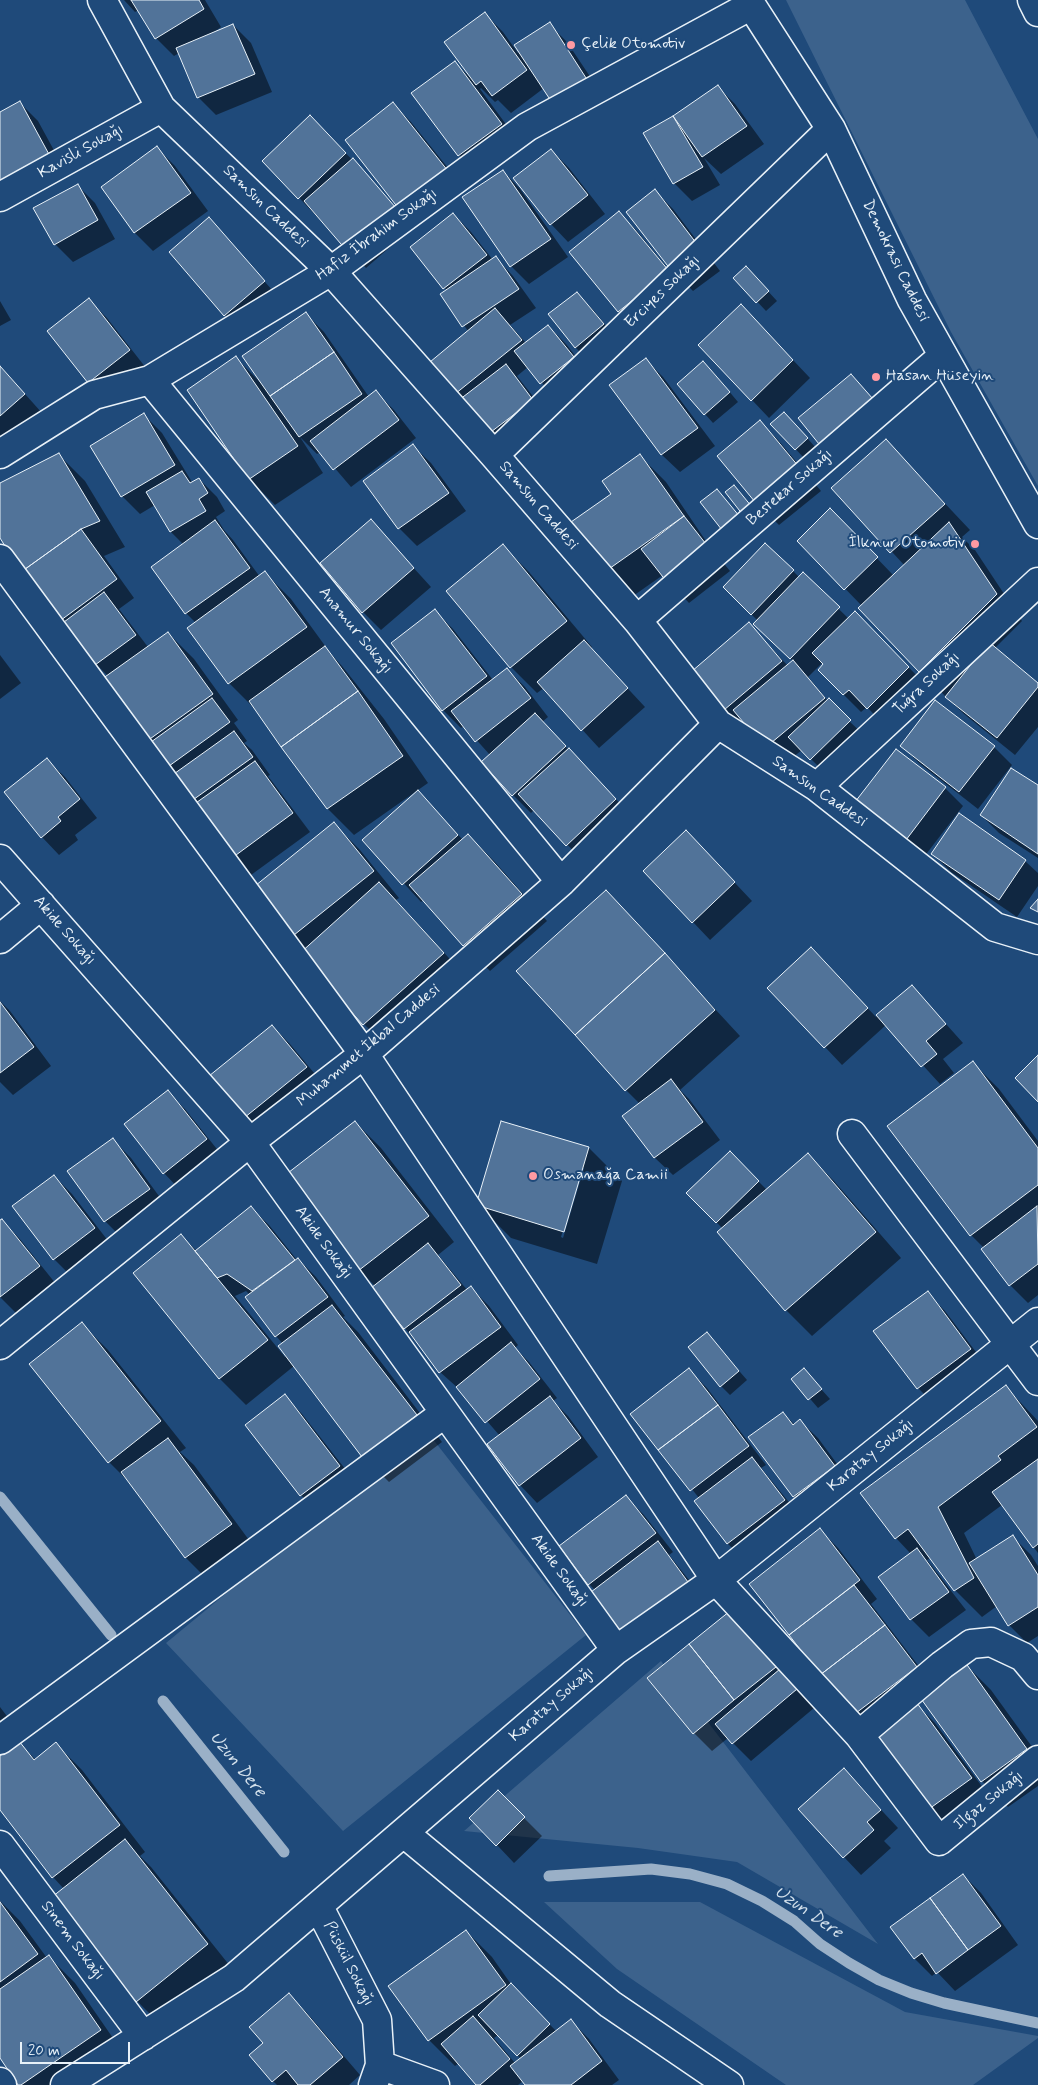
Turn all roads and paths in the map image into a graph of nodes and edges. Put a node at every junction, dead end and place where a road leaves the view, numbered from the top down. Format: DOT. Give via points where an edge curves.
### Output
graph roads {
  1 [pos="102,0"];
  2 [pos="1032,0"];
  3 [pos="749,3"];
  4 [pos="1038,12"];
  5 [pos="161,108"];
  6 [pos="831,129"];
  7 [pos="0,197"];
  8 [pos="331,271"];
  9 [pos="943,356"];
  10 [pos="150,380"];
  11 [pos="0,454"];
  12 [pos="494,455"];
  13 [pos="1038,524"];
  14 [pos="0,559"];
  15 [pos="1038,582"];
  16 [pos="636,620"];
  17 [pos="718,724"];
  18 [pos="817,787"];
  19 [pos="0,859"];
  20 [pos="560,882"];
  21 [pos="41,905"];
  22 [pos="0,939"];
  23 [pos="1038,940"];
  24 [pos="364,1054"];
  25 [pos="852,1134"];
  26 [pos="250,1142"];
  27 [pos="1038,1322"];
  28 [pos="1011,1344"];
  29 [pos="0,1345"];
  30 [pos="1038,1381"];
  31 [pos="445,1413"];
  32 [pos="716,1580"];
  33 [pos="616,1650"];
  34 [pos="1038,1676"];
  35 [pos="860,1736"];
  36 [pos="0,1740"];
  37 [pos="1038,1760"];
  38 [pos="404,1833"];
  39 [pos="0,1845"];
  40 [pos="319,1907"];
  41 [pos="143,2036"];
  42 [pos="377,2075"];
  43 [pos="65,2085"];
  44 [pos="435,2085"];
  45 [pos="729,2085"];
  1 -- 5 [label="main road, Samsun Caddesi"];
  2 -- 4 [label="main road"];
  3 -- 6 [label="main road, Demokrasi Caddesi"];
  3 -- 8 [label="main road, Hafız İbrahim Sokağı" via="527,126"];
  5 -- 7 [label="main road, Kavisli Sokağı"];
  5 -- 8 [label="main road, Samsun Caddesi"];
  6 -- 9 [label="main road, Demokrasi Caddesi" via="912,300"];
  6 -- 12 [label="main road, Erciyes Sokağı"];
  8 -- 10 [label="main road, Hafız İbrahim Sokağı"];
  8 -- 12 [label="main road, Samsun Caddesi"];
  9 -- 13 [label="main road, Demokrasi Caddesi"];
  9 -- 16 [label="main road, Bestekar Sokağı"];
  10 -- 11 [label="main road, Hafız İbrahim Sokağı" via="94,395"];
  10 -- 20 [label="main road, Anamur Sokağı"];
  12 -- 16 [label="main road, Samsun Caddesi"];
  14 -- 24 [label="main road"];
  15 -- 18 [label="main road, Tuğra Sokağı"];
  16 -- 17 [label="main road, Samsun Caddesi"];
  17 -- 18 [label="main road, Samsun Caddesi"];
  17 -- 20 [label="main road, Muhammet İkbal Caddesi"];
  18 -- 23 [label="main road, Samsun Caddesi" via="995,927"];
  19 -- 21 [label="main road, Akide Sokağı"];
  20 -- 24 [label="main road, Muhammet İkbal Caddesi"];
  21 -- 22 [label="main road"];
  21 -- 26 [label="main road, Akide Sokağı"];
  24 -- 26 [label="main road, Muhammet İkbal Caddesi"];
  24 -- 32 [label="main road"];
  25 -- 28 [label="main road"];
  26 -- 29 [label="main road, Muhammet İkbal Caddesi"];
  26 -- 31 [label="main road, Akide Sokağı"];
  27 -- 28 [label="main road, Karatay Sokağı"];
  28 -- 30 [label="main road"];
  28 -- 32 [label="main road, Karatay Sokağı"];
  31 -- 33 [label="main road, Akide Sokağı"];
  31 -- 36 [label="main road"];
  32 -- 33 [label="main road, Karatay Sokağı"];
  32 -- 35 [label="main road"];
  33 -- 38 [label="main road, Karatay Sokağı"];
  34 -- 35 [label="main road" via="1023,1657 1015,1653 991,1642 971,1644 942,1664"];
  35 -- 37 [label="main road, Ilgaz Sokağı" via="940,1841"];
  38 -- 40 [label="main road, Karatay Sokağı"];
  38 -- 45 [label="main road" via="610,2004"];
  39 -- 41 [label="main road, Sinem Sokağı"];
  40 -- 41 [label="main road, Karatay Sokağı" via="234,1978"];
  40 -- 42 [label="main road, Püskül Sokağı" via="377,2020"];
  41 -- 43 [label="main road, Karatay Sokağı"];
  42 -- 44 [label="main road"];
}
